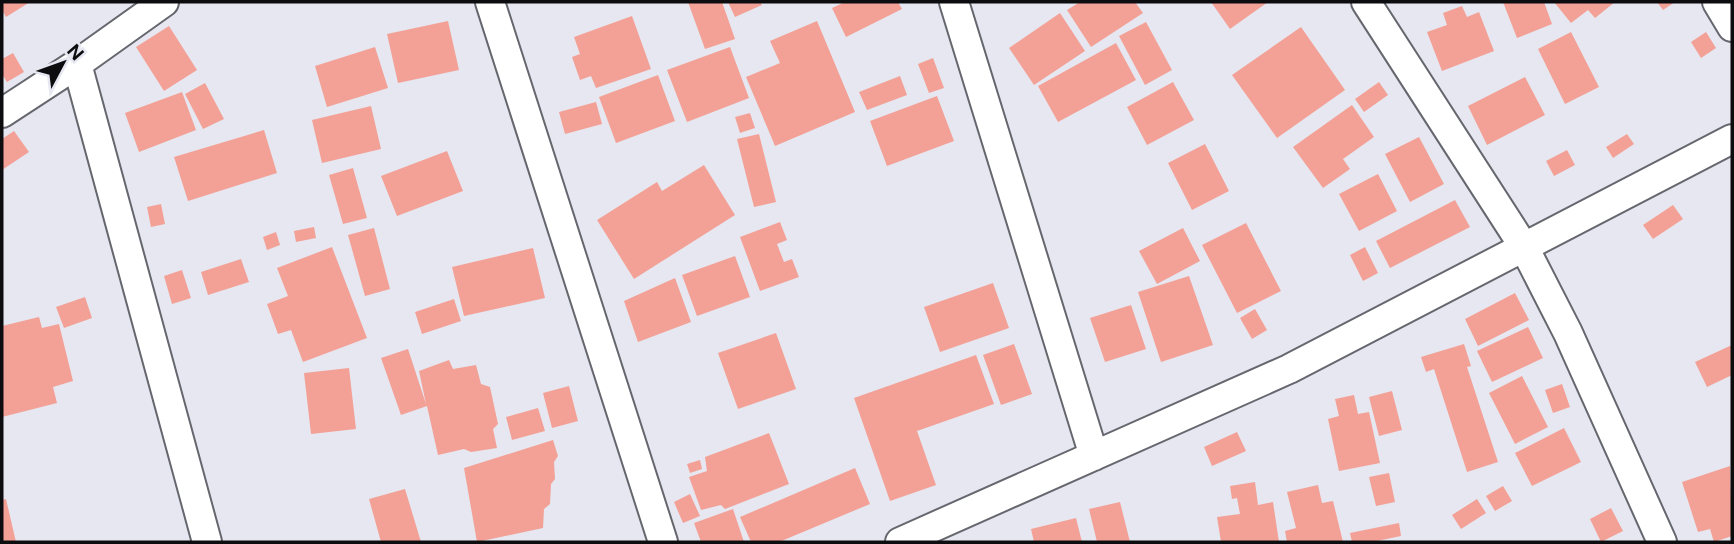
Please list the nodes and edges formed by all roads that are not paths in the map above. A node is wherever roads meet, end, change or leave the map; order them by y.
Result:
1 (164, 2) edge
2 (490, 2) edge
3 (954, 2) edge
4 (1366, 2) edge
5 (1717, 2) edge
6 (1732, 27) edge
7 (77, 64) junction
8 (2, 113) edge
9 (1732, 139) edge
10 (1524, 247) junction
11 (1094, 456) junction
12 (208, 542) edge
13 (663, 542) edge
14 (900, 542) edge
15 (1662, 542) edge

1 - 7 street
2 - 13 street
3 - 11 street
4 - 10 street
5 - 6 street
7 - 8 street
7 - 12 street
9 - 10 street
10 - 11 street
10 - 15 street
11 - 14 street

